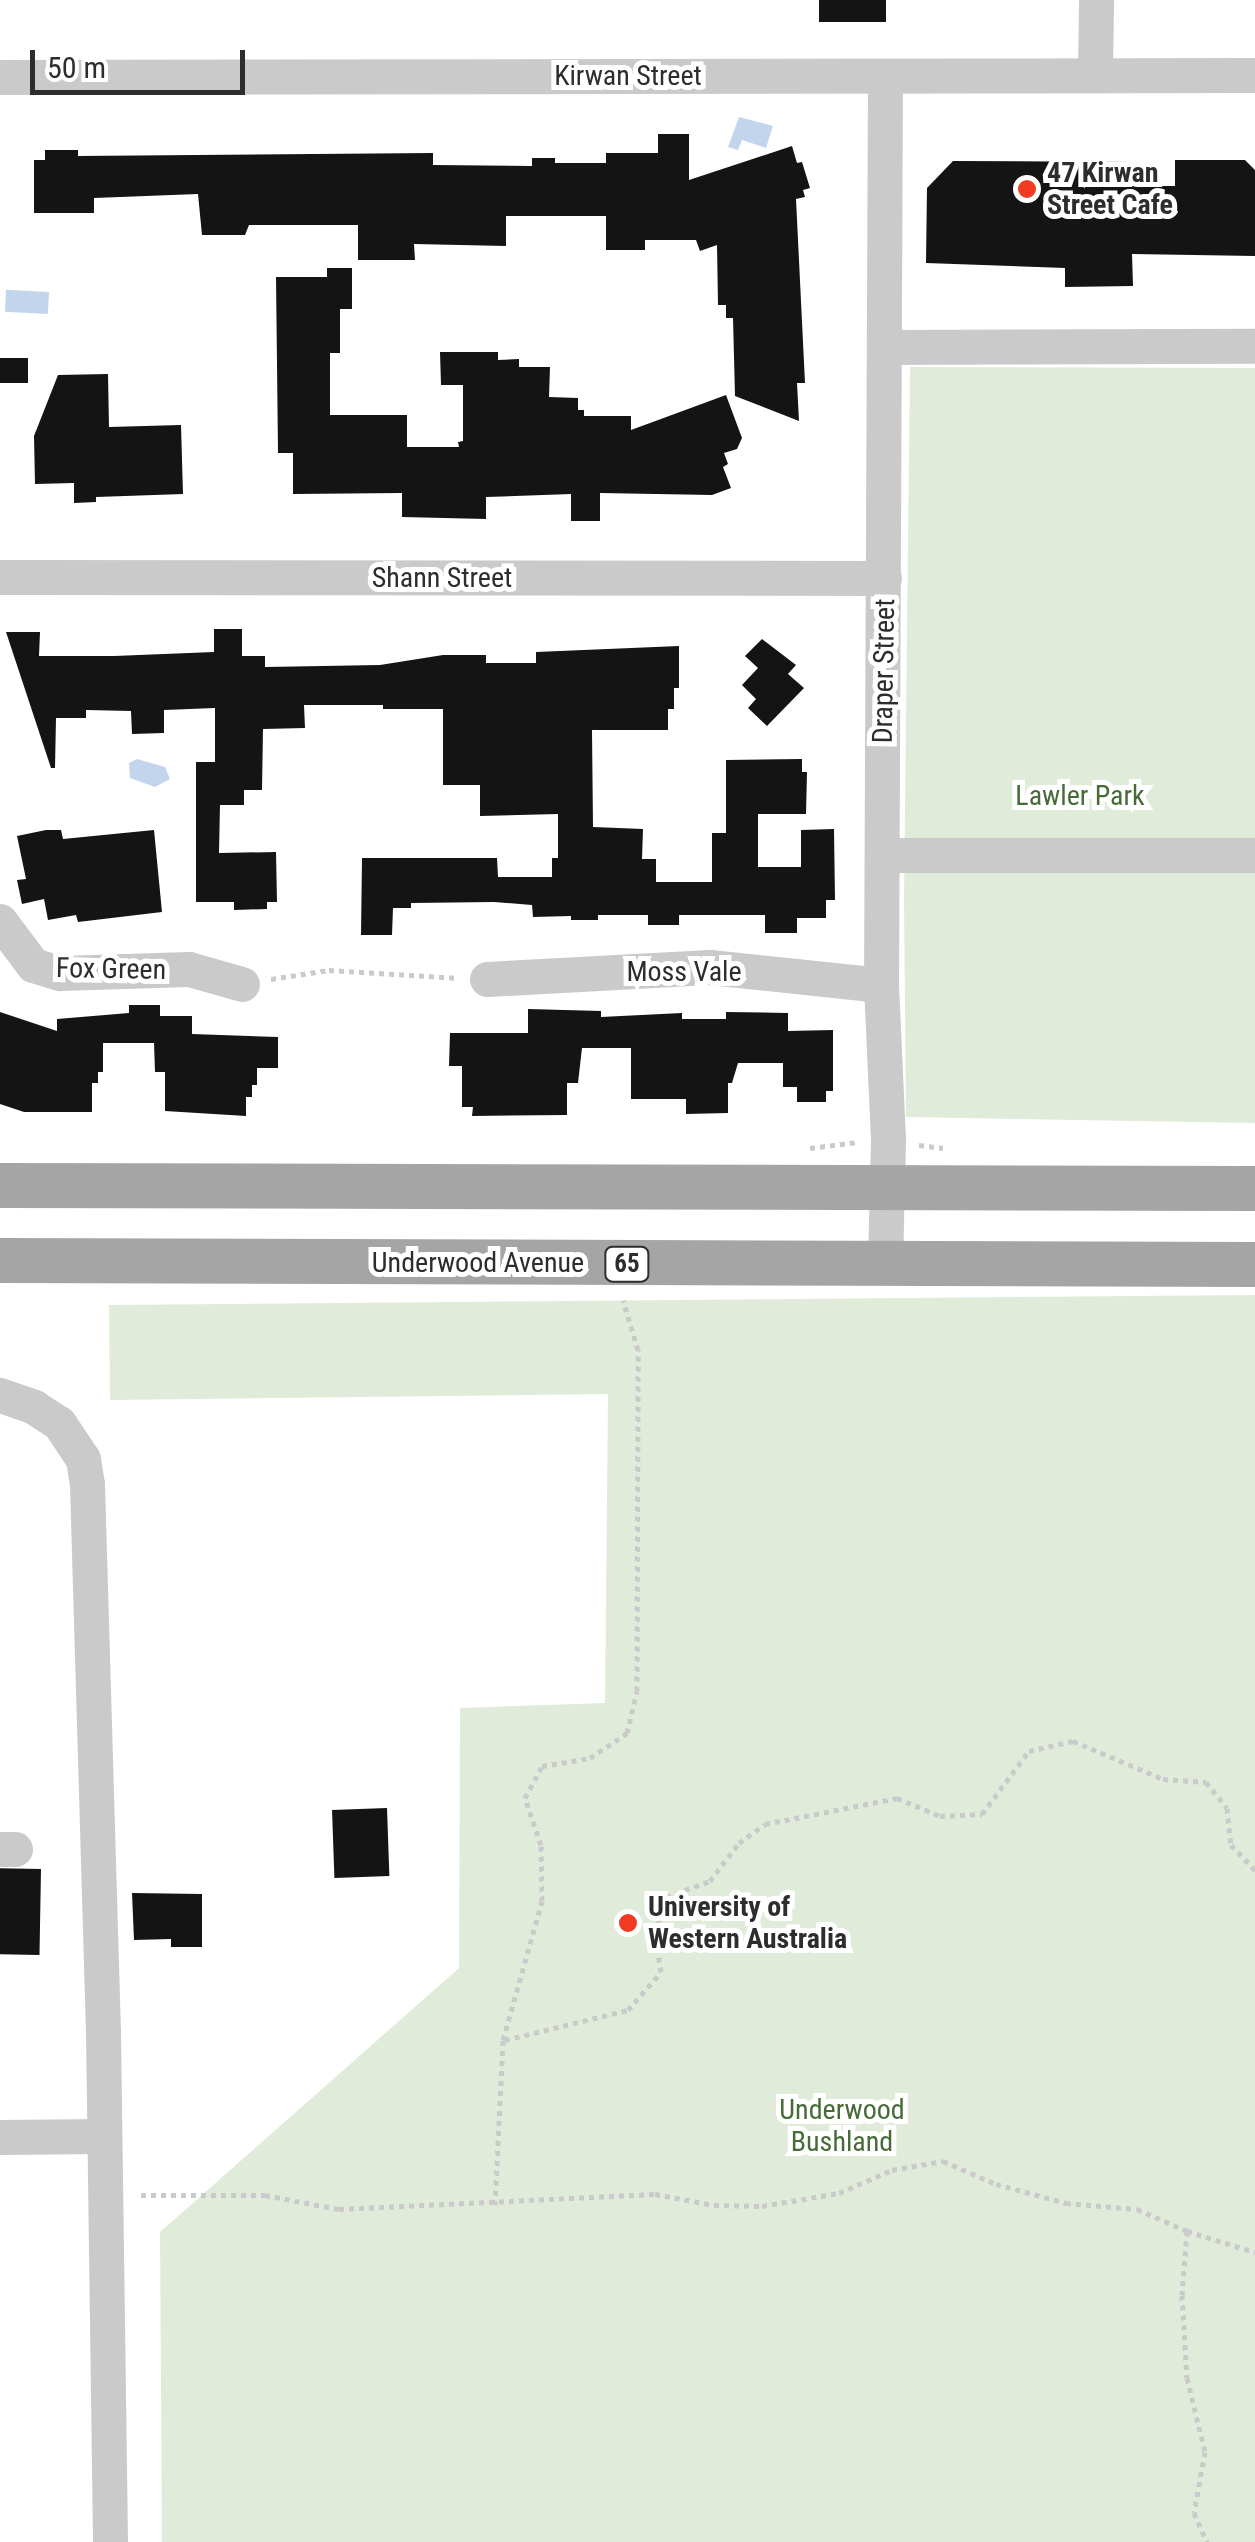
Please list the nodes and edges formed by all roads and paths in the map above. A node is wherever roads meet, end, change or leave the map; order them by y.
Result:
1 (1096, 0) edge
2 (1095, 75) junction
3 (1255, 75) edge
4 (885, 76) junction
5 (0, 78) edge
6 (1255, 346) edge
7 (884, 347) junction
8 (0, 577) edge
9 (884, 578) junction
10 (882, 855) junction
11 (1255, 855) edge
12 (0, 921) edge
13 (487, 979) joint
14 (242, 984) joint
15 (881, 985) junction
16 (0, 1185) edge
17 (1255, 1188) edge
18 (887, 1190) junction
19 (0, 1260) edge
20 (1255, 1264) edge
21 (885, 1266) junction
22 (622, 1300) dead end
23 (0, 1395) edge
24 (1255, 1870) edge
25 (503, 2040) junction
26 (104, 2136) junction
27 (0, 2137) edge
28 (141, 2195) dead end
29 (495, 2205) junction
30 (1187, 2231) junction
31 (1255, 2252) edge
32 (110, 2542) edge
33 (1207, 2542) edge

1 - 2 street
2 - 3 street, Kirwan Street
2 - 4 street, Kirwan Street
4 - 5 street, Kirwan Street
4 - 7 street, Draper Street
6 - 7 street
7 - 9 street, Draper Street
8 - 9 street, Shann Street
9 - 10 street, Draper Street
10 - 11 street
10 - 15 street, Draper Street
12 - 14 street, Fox Green
13 - 14 path
13 - 15 street, Moss Vale
15 - 18 street, Draper Street
16 - 18 main road
17 - 18 main road
18 - 21 street, Draper Street
19 - 21 main road, Underwood Avenue / 65
20 - 21 main road, Underwood Avenue / 65
22 - 25 path
23 - 26 street
24 - 25 path
25 - 29 path
26 - 27 street
26 - 32 street
28 - 29 path
29 - 30 path
30 - 31 path
30 - 33 path

